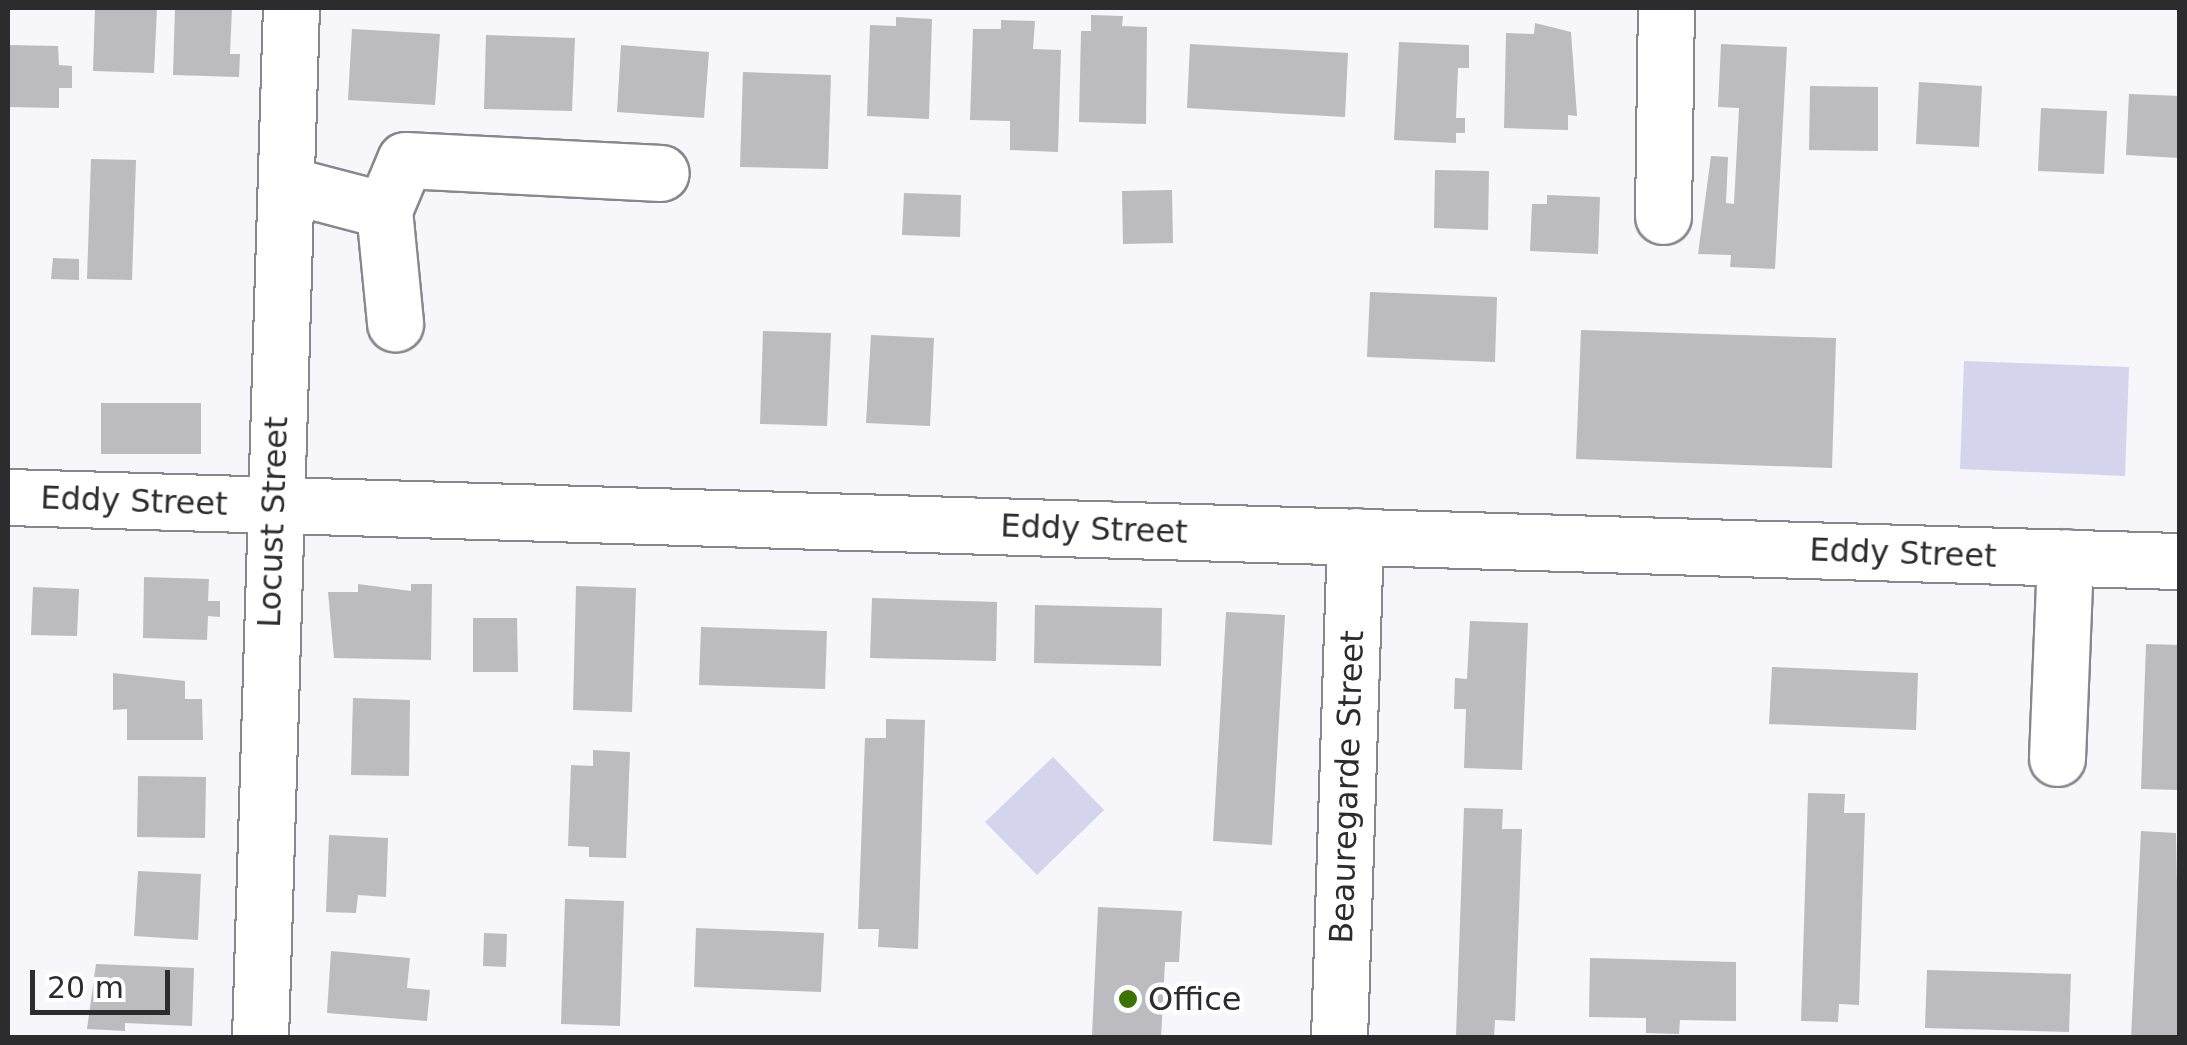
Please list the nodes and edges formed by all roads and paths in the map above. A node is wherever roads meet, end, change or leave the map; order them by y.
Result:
1 (290, 8) edge
2 (1666, 8) edge
3 (660, 173) dead end
4 (288, 185) junction
5 (384, 210) junction
6 (1663, 216) dead end
7 (395, 323) dead end
8 (8, 497) edge
9 (272, 505) junction
10 (1355, 536) junction
11 (2065, 558) junction
12 (2180, 561) edge
13 (2057, 758) dead end
14 (260, 1038) edge
15 (1339, 1038) edge

1 - 4 street, Locust Street
2 - 6 street
3 - 5 street
4 - 5 street
4 - 9 street, Locust Street
5 - 7 street
8 - 9 street, Eddy Street
9 - 10 street, Eddy Street
9 - 14 street, Locust Street
10 - 11 street, Eddy Street
10 - 15 street, Beauregarde Street
11 - 12 street, Eddy Street
11 - 13 street

